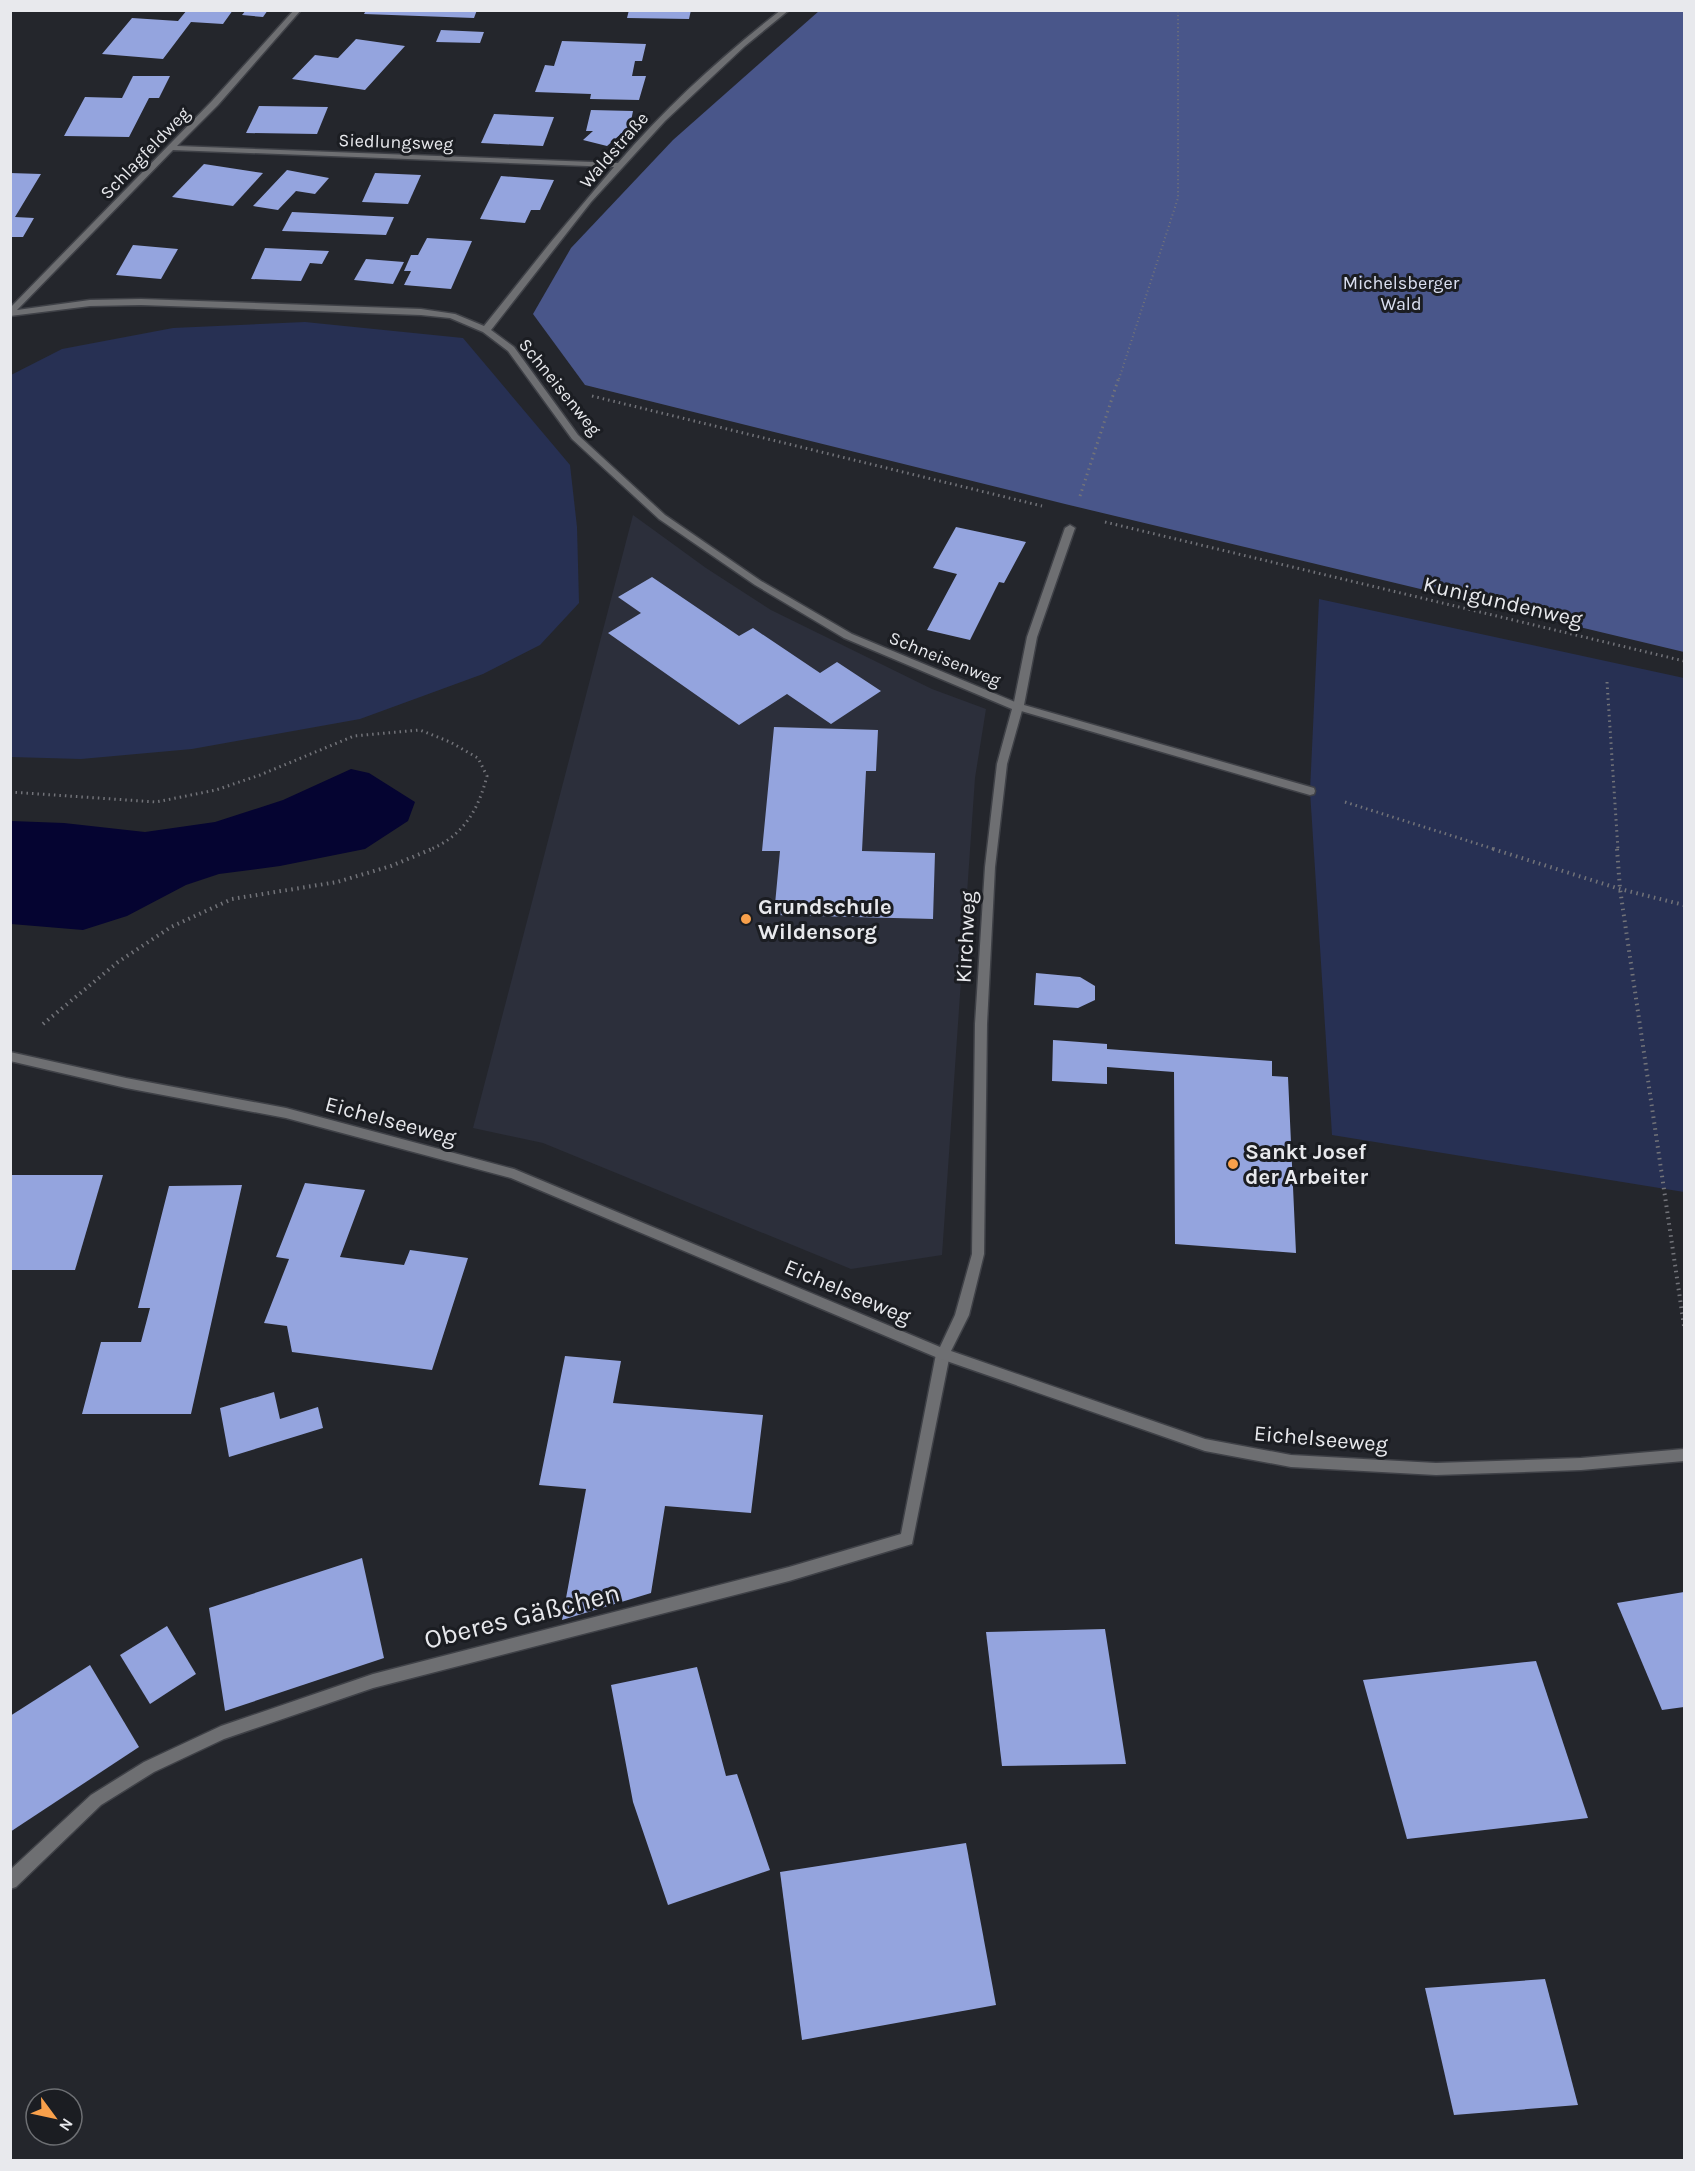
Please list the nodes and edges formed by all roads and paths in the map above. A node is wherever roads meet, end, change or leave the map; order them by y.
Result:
1 (298, 10) edge
2 (786, 10) edge
3 (1178, 10) edge
4 (171, 148) junction
5 (620, 165) junction
6 (10, 314) edge
7 (486, 330) junction
8 (540, 391) junction
9 (1074, 514) junction
10 (1070, 528) joint
11 (1684, 661) edge
12 (1607, 682) dead end
13 (1018, 707) junction
14 (1310, 791) joint
15 (10, 792) edge
16 (1620, 889) junction
17 (1684, 905) edge
18 (13, 1056) edge
19 (1684, 1326) edge
20 (943, 1354) junction
21 (1684, 1455) edge
22 (10, 1881) edge

1 - 4 street, Schlagfeldweg
2 - 5 street, Waldstraße
3 - 9 path
4 - 5 street, Siedlungsweg
4 - 6 street, Schlagfeldweg
5 - 7 street, Waldstraße
6 - 7 street, Schneisenweg
7 - 8 street, Schneisenweg
8 - 9 path, Kunigundenweg
8 - 13 street, Schneisenweg
9 - 10 path
9 - 11 path, Kunigundenweg
10 - 13 street, Kirchweg
12 - 16 path
13 - 14 street, Schneisenweg
13 - 20 street, Kirchweg
14 - 16 path
15 - 18 path
16 - 17 path
16 - 19 path
18 - 20 street, Eichelseeweg
20 - 21 street, Eichelseeweg
20 - 22 street, Oberes Gäßchen

